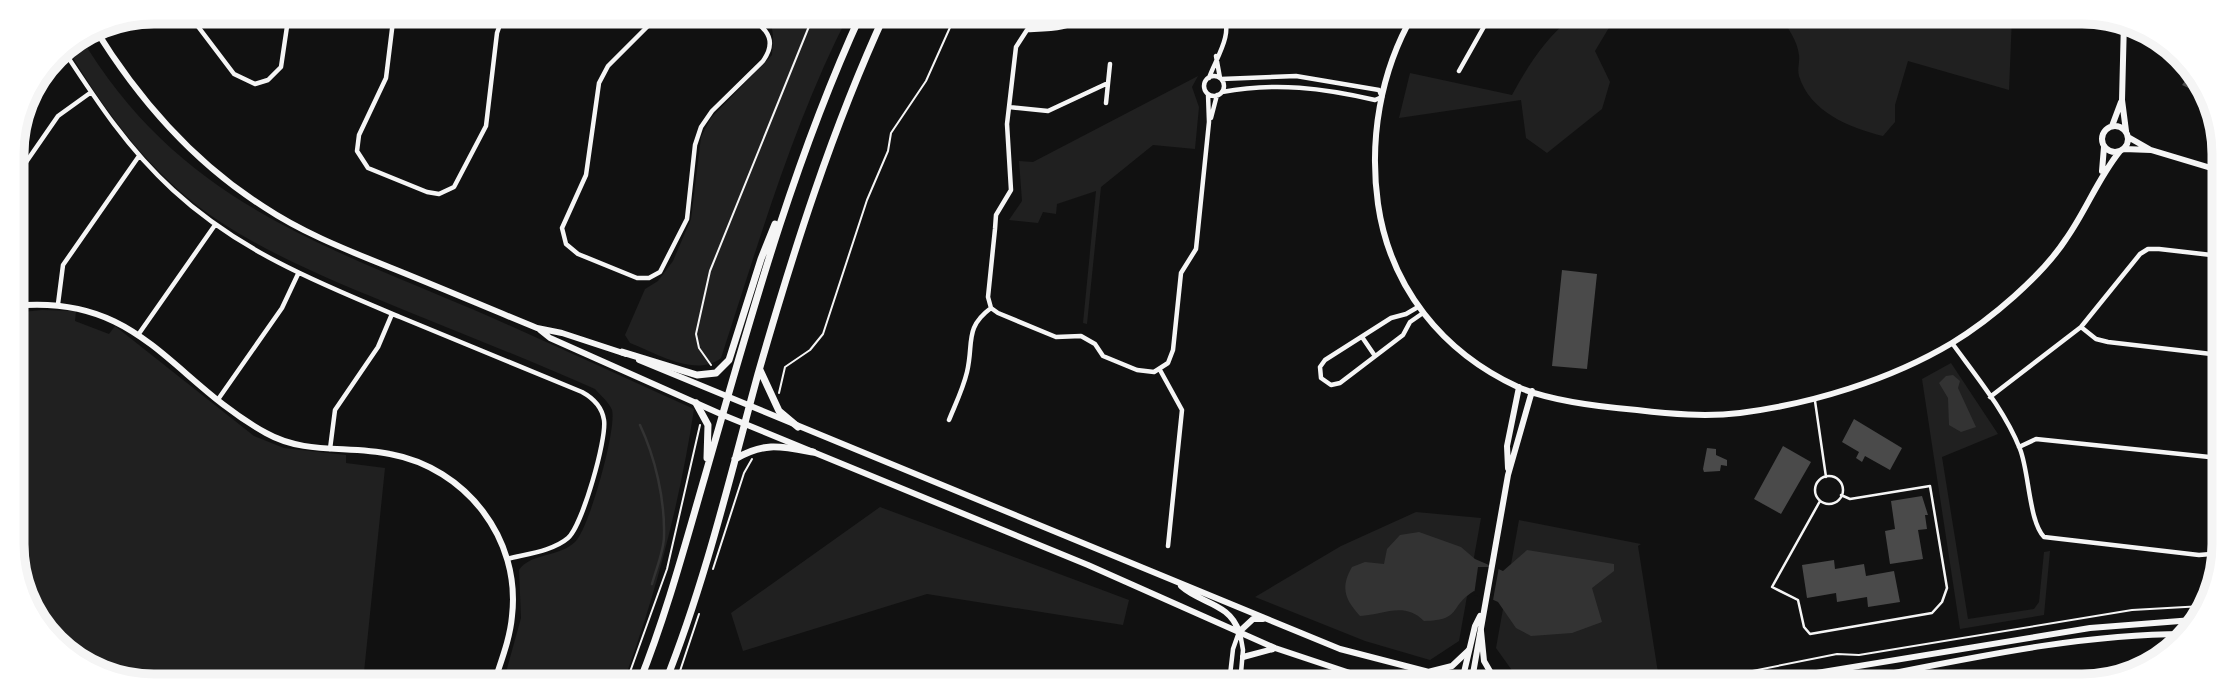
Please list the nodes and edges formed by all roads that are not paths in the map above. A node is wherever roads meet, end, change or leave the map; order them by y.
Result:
1 (1227, 24) edge
2 (1409, 24) edge
3 (1485, 24) edge
4 (197, 25) edge
5 (287, 25) edge
6 (393, 25) edge
7 (500, 25) edge
8 (648, 25) edge
9 (759, 25) edge
10 (856, 25) edge
11 (881, 25) edge
12 (1073, 25) edge
13 (2124, 32) edge
14 (100, 37) edge
15 (1216, 55) junction
16 (68, 58) edge
17 (1110, 64) dead end
18 (1459, 71) dead end
19 (1307, 77) junction
20 (1209, 78) junction
21 (1221, 79) junction
22 (1108, 83) junction
23 (1307, 86) junction
24 (90, 93) junction
25 (1208, 94) junction
26 (1220, 94) junction
27 (1382, 97) junction
28 (2122, 100) junction
29 (1106, 103) dead end
30 (1009, 107) junction
31 (1209, 122) junction
32 (2112, 126) junction
33 (2127, 134) junction
34 (2104, 147) junction
35 (2122, 150) junction
36 (2151, 150) junction
37 (139, 156) junction
38 (25, 164) edge
39 (2212, 168) edge
40 (2102, 173) junction
41 (792, 185) junction
42 (215, 225) junction
43 (2212, 255) edge
44 (299, 274) junction
45 (58, 304) junction
46 (25, 305) edge
47 (991, 308) junction
48 (1420, 310) junction
49 (392, 314) junction
50 (2081, 327) junction
51 (537, 328) junction
52 (138, 335) junction
53 (1362, 337) junction
54 (1952, 343) junction
55 (622, 352) junction
56 (2212, 354) edge
57 (1375, 356) junction
58 (760, 369) junction
59 (1160, 370) junction
60 (1519, 387) junction
61 (1532, 391) junction
62 (1990, 397) junction
63 (219, 398) junction
64 (1814, 398) junction
65 (728, 399) junction
66 (696, 403) junction
67 (749, 407) junction
68 (723, 415) junction
69 (949, 420) dead end
70 (744, 424) junction
71 (798, 427) junction
72 (2020, 447) junction
73 (330, 449) junction
74 (813, 452) junction
75 (2212, 457) edge
76 (735, 459) junction
77 (705, 473) junction
78 (1508, 475) junction
79 (1826, 477) junction
80 (1841, 495) junction
81 (1820, 501) junction
82 (1168, 546) dead end
83 (2211, 554) edge
84 (507, 559) junction
85 (1175, 581) junction
86 (1481, 614) junction
87 (1270, 620) junction
88 (2188, 620) edge
89 (1481, 631) junction
90 (1239, 632) junction
91 (2173, 636) edge
92 (1275, 648) junction
93 (1469, 650) junction
94 (1242, 657) junction
95 (1426, 673) junction
96 (497, 674) edge
97 (642, 674) edge
98 (668, 674) edge
99 (1229, 674) edge
100 (1241, 674) edge
101 (1353, 674) edge
102 (1430, 674) edge
103 (1463, 674) edge
104 (1475, 674) edge
105 (1492, 674) edge
106 (1810, 674) edge
107 (1892, 674) edge

1 - 15 street
2 - 27 main road
3 - 18 street
4 - 5 street
6 - 7 street
8 - 9 street
10 - 41 main road
11 - 58 main road
12 - 30 street
13 - 28 main road
14 - 51 main road
15 - 20 street
15 - 21 street
16 - 24 street
17 - 22 street
19 - 21 street
19 - 23 street
19 - 27 street
20 - 21 street
20 - 25 street
21 - 26 street
22 - 29 street
22 - 30 street
23 - 26 street
23 - 27 street
24 - 37 street
24 - 38 street
25 - 26 street
25 - 31 street
26 - 31 street
27 - 48 main road
28 - 32 main road
28 - 33 main road
30 - 47 street
31 - 59 street
32 - 33 main road
32 - 34 main road
33 - 35 main road
33 - 36 main road
34 - 35 main road
34 - 40 main road
35 - 36 main road
35 - 40 main road
36 - 39 main road
37 - 42 street
37 - 45 street
40 - 54 main road
41 - 55 main road
41 - 65 main road
42 - 44 street
42 - 52 street
43 - 50 street
44 - 49 street
44 - 63 street
45 - 46 main road
45 - 52 main road
47 - 59 street
47 - 69 street
48 - 53 street
48 - 57 street
48 - 60 main road
49 - 73 street
49 - 84 street
50 - 56 street
50 - 62 street
51 - 55 main road
51 - 66 main road
52 - 63 main road
53 - 57 street
53 - 57 street
54 - 62 street
54 - 64 main road
55 - 65 main road
58 - 67 main road
58 - 71 main road
59 - 82 street
60 - 61 main road
60 - 78 main road
61 - 64 main road
61 - 78 main road
62 - 72 street
63 - 73 main road
64 - 79 lane
65 - 67 main road
65 - 68 main road
66 - 68 main road
66 - 77 main road
67 - 70 main road
67 - 71 main road
68 - 70 main road
68 - 77 main road
70 - 74 main road
70 - 76 main road
71 - 85 main road
72 - 75 street
72 - 83 street
73 - 84 main road
74 - 76 main road
74 - 90 main road
76 - 98 main road
77 - 97 main road
78 - 86 main road
79 - 80 lane
79 - 81 lane
80 - 81 lane
80 - 81 lane
84 - 96 main road
85 - 87 main road
85 - 90 main road
86 - 89 main road
86 - 93 main road
87 - 90 main road
87 - 95 main road
88 - 106 main road
89 - 104 main road
89 - 105 main road
90 - 92 main road
90 - 94 street
90 - 99 street
91 - 107 main road
92 - 94 main road
92 - 101 main road
93 - 95 main road
93 - 103 main road
94 - 100 street
95 - 102 main road

